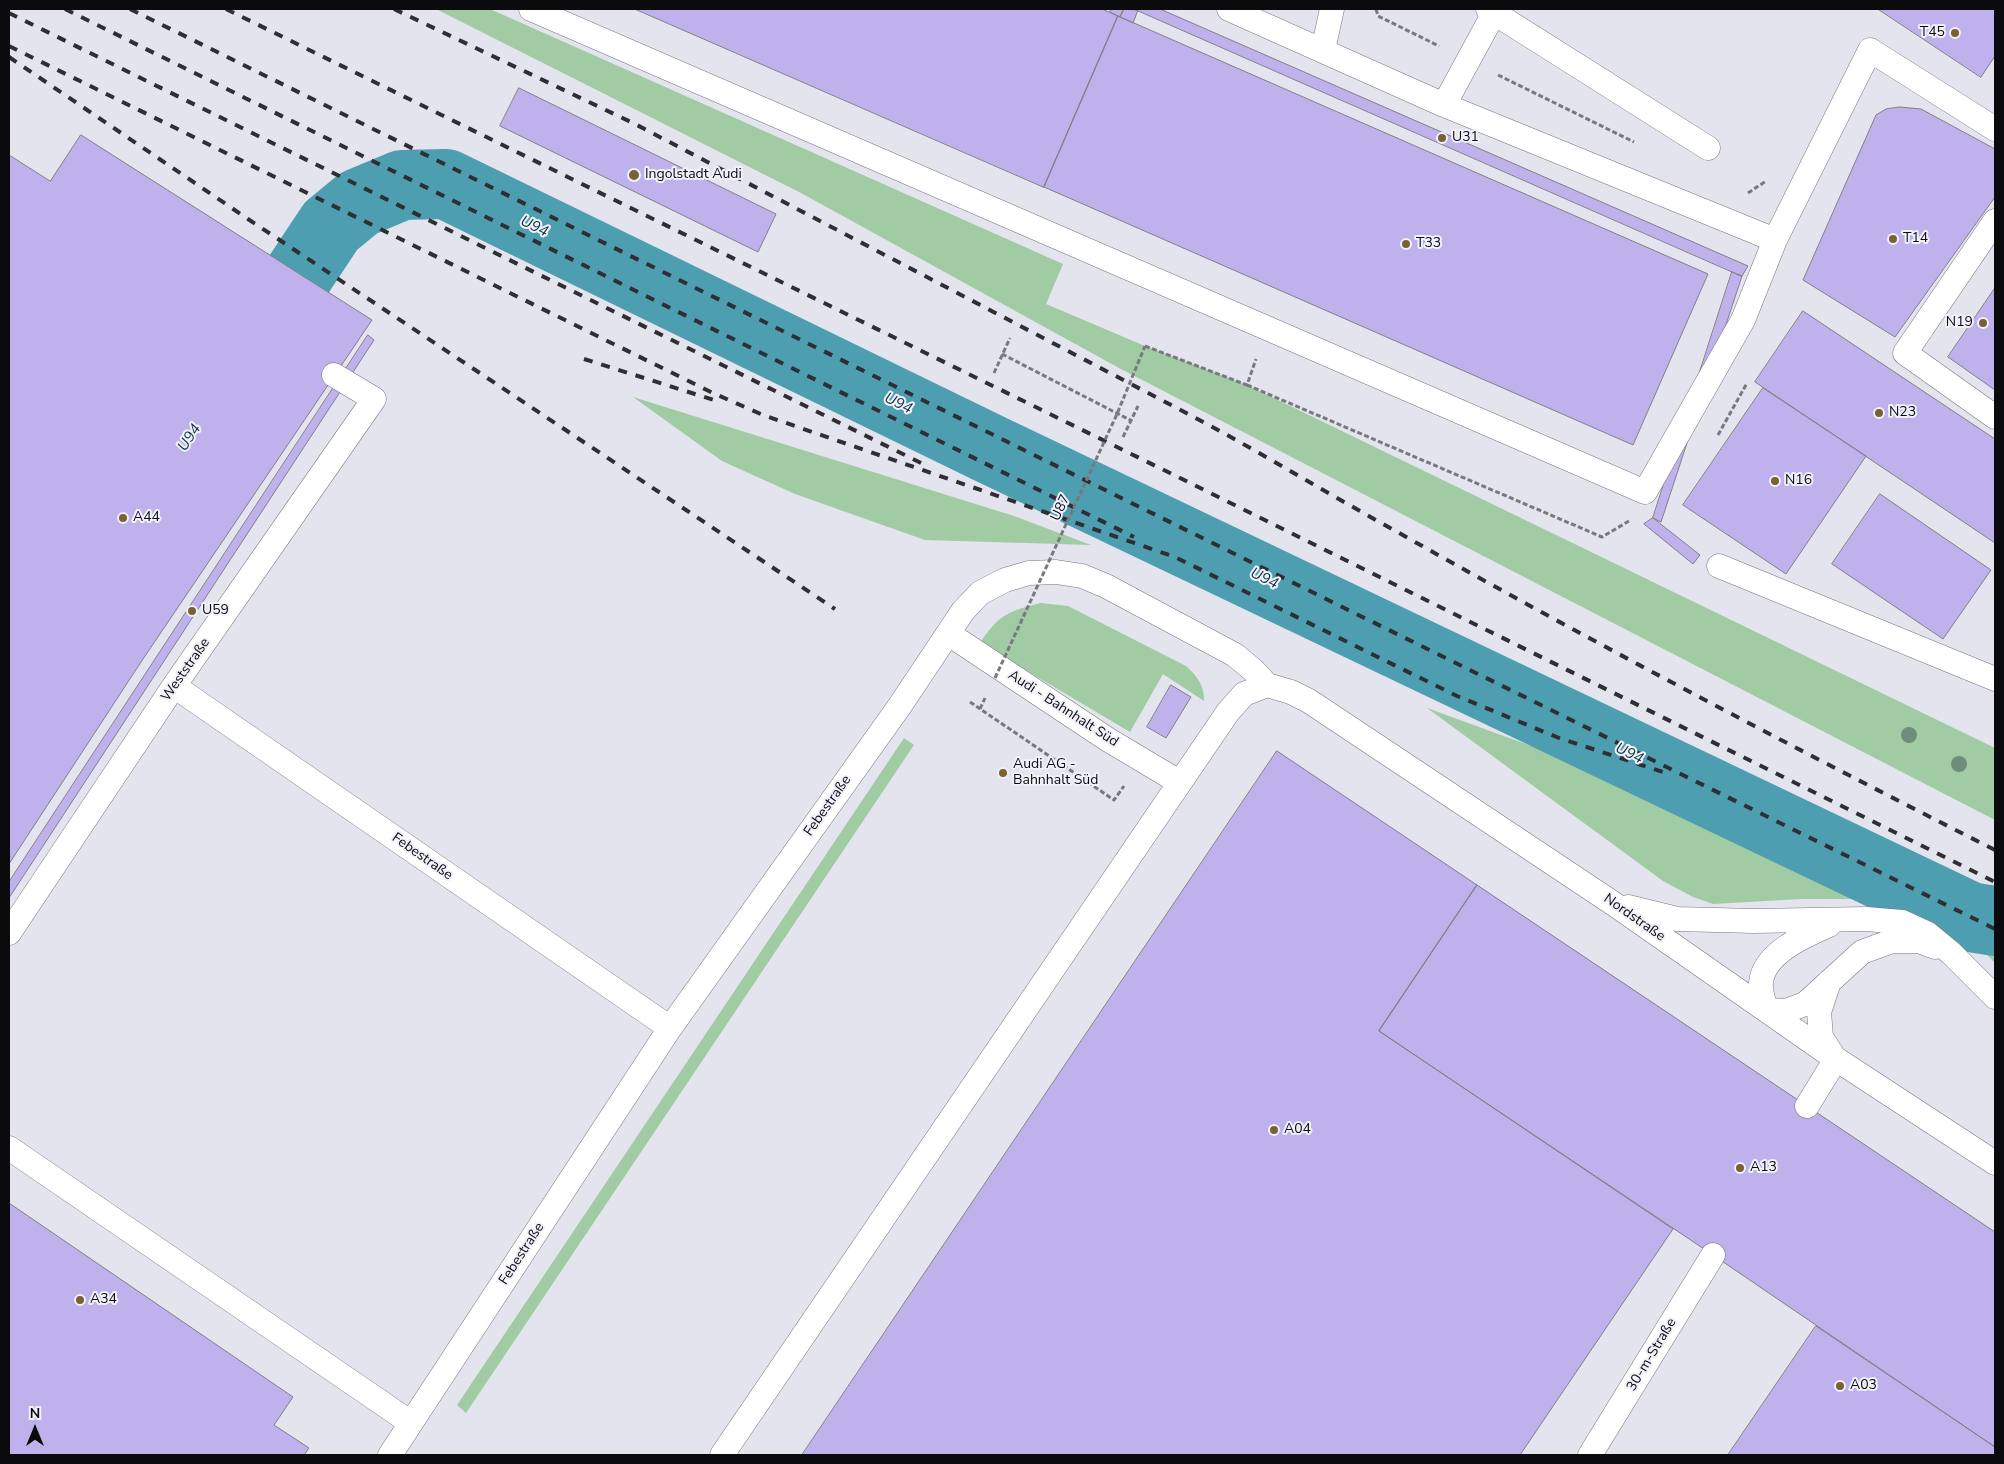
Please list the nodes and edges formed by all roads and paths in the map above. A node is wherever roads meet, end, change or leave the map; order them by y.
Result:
1 (531, 9) edge
2 (1229, 9) edge
3 (1332, 9) edge
4 (1491, 11) edge
5 (1323, 50) junction
6 (1444, 105) junction
7 (1995, 129) edge
8 (1708, 148) dead end
9 (1995, 221) edge
10 (1774, 240) junction
11 (1010, 338) dead end
12 (1002, 354) junction
13 (994, 373) dead end
14 (334, 375) dead end
15 (1239, 382) dead end
16 (1138, 406) dead end
17 (1117, 414) junction
18 (1995, 417) edge
19 (1130, 420) junction
20 (1124, 438) dead end
21 (1719, 566) dead end
22 (949, 634) junction
23 (995, 678) dead end
24 (1995, 679) edge
25 (1267, 685) junction
26 (174, 686) junction
27 (970, 702) dead end
28 (1128, 780) dead end
29 (1180, 782) junction
30 (1614, 904) junction
31 (1840, 920) junction
32 (9, 932) edge
33 (1951, 953) junction
34 (1830, 982) junction
35 (1995, 997) edge
36 (1766, 1010) junction
37 (670, 1028) junction
38 (1836, 1059) junction
39 (1807, 1106) dead end
40 (9, 1148) edge
41 (1995, 1163) edge
42 (1713, 1255) dead end
43 (411, 1423) junction
44 (390, 1455) edge
45 (722, 1455) edge
46 (1590, 1455) edge

1 - 10 lane
2 - 5 lane
3 - 5 lane
4 - 6 lane
4 - 8 lane
5 - 6 lane
6 - 10 lane
7 - 10 lane
9 - 18 lane
11 - 12 path
12 - 13 path
12 - 17 path
14 - 26 lane, Weststraße
15 - 17 path, U87, bridge
16 - 19 path
17 - 19 path
17 - 23 path, U87, bridge
19 - 20 path
21 - 24 lane
22 - 25 lane, Febestraße
22 - 29 lane, Audi - Bahnhalt Süd
22 - 37 lane, Febestraße
25 - 29 lane
25 - 30 lane, Nordstraße
26 - 32 lane, Weststraße
26 - 37 lane, Febestraße
27 - 28 path
29 - 45 lane
30 - 31 lane
30 - 36 lane, Nordstraße
31 - 33 lane
31 - 36 lane
33 - 34 lane
33 - 35 lane
34 - 36 lane
34 - 38 lane
36 - 38 lane, Nordstraße
37 - 43 lane, Febestraße
38 - 39 lane
38 - 41 lane, Nordstraße
40 - 43 lane
42 - 46 lane, 30-m-Straße
43 - 44 lane, Febestraße

